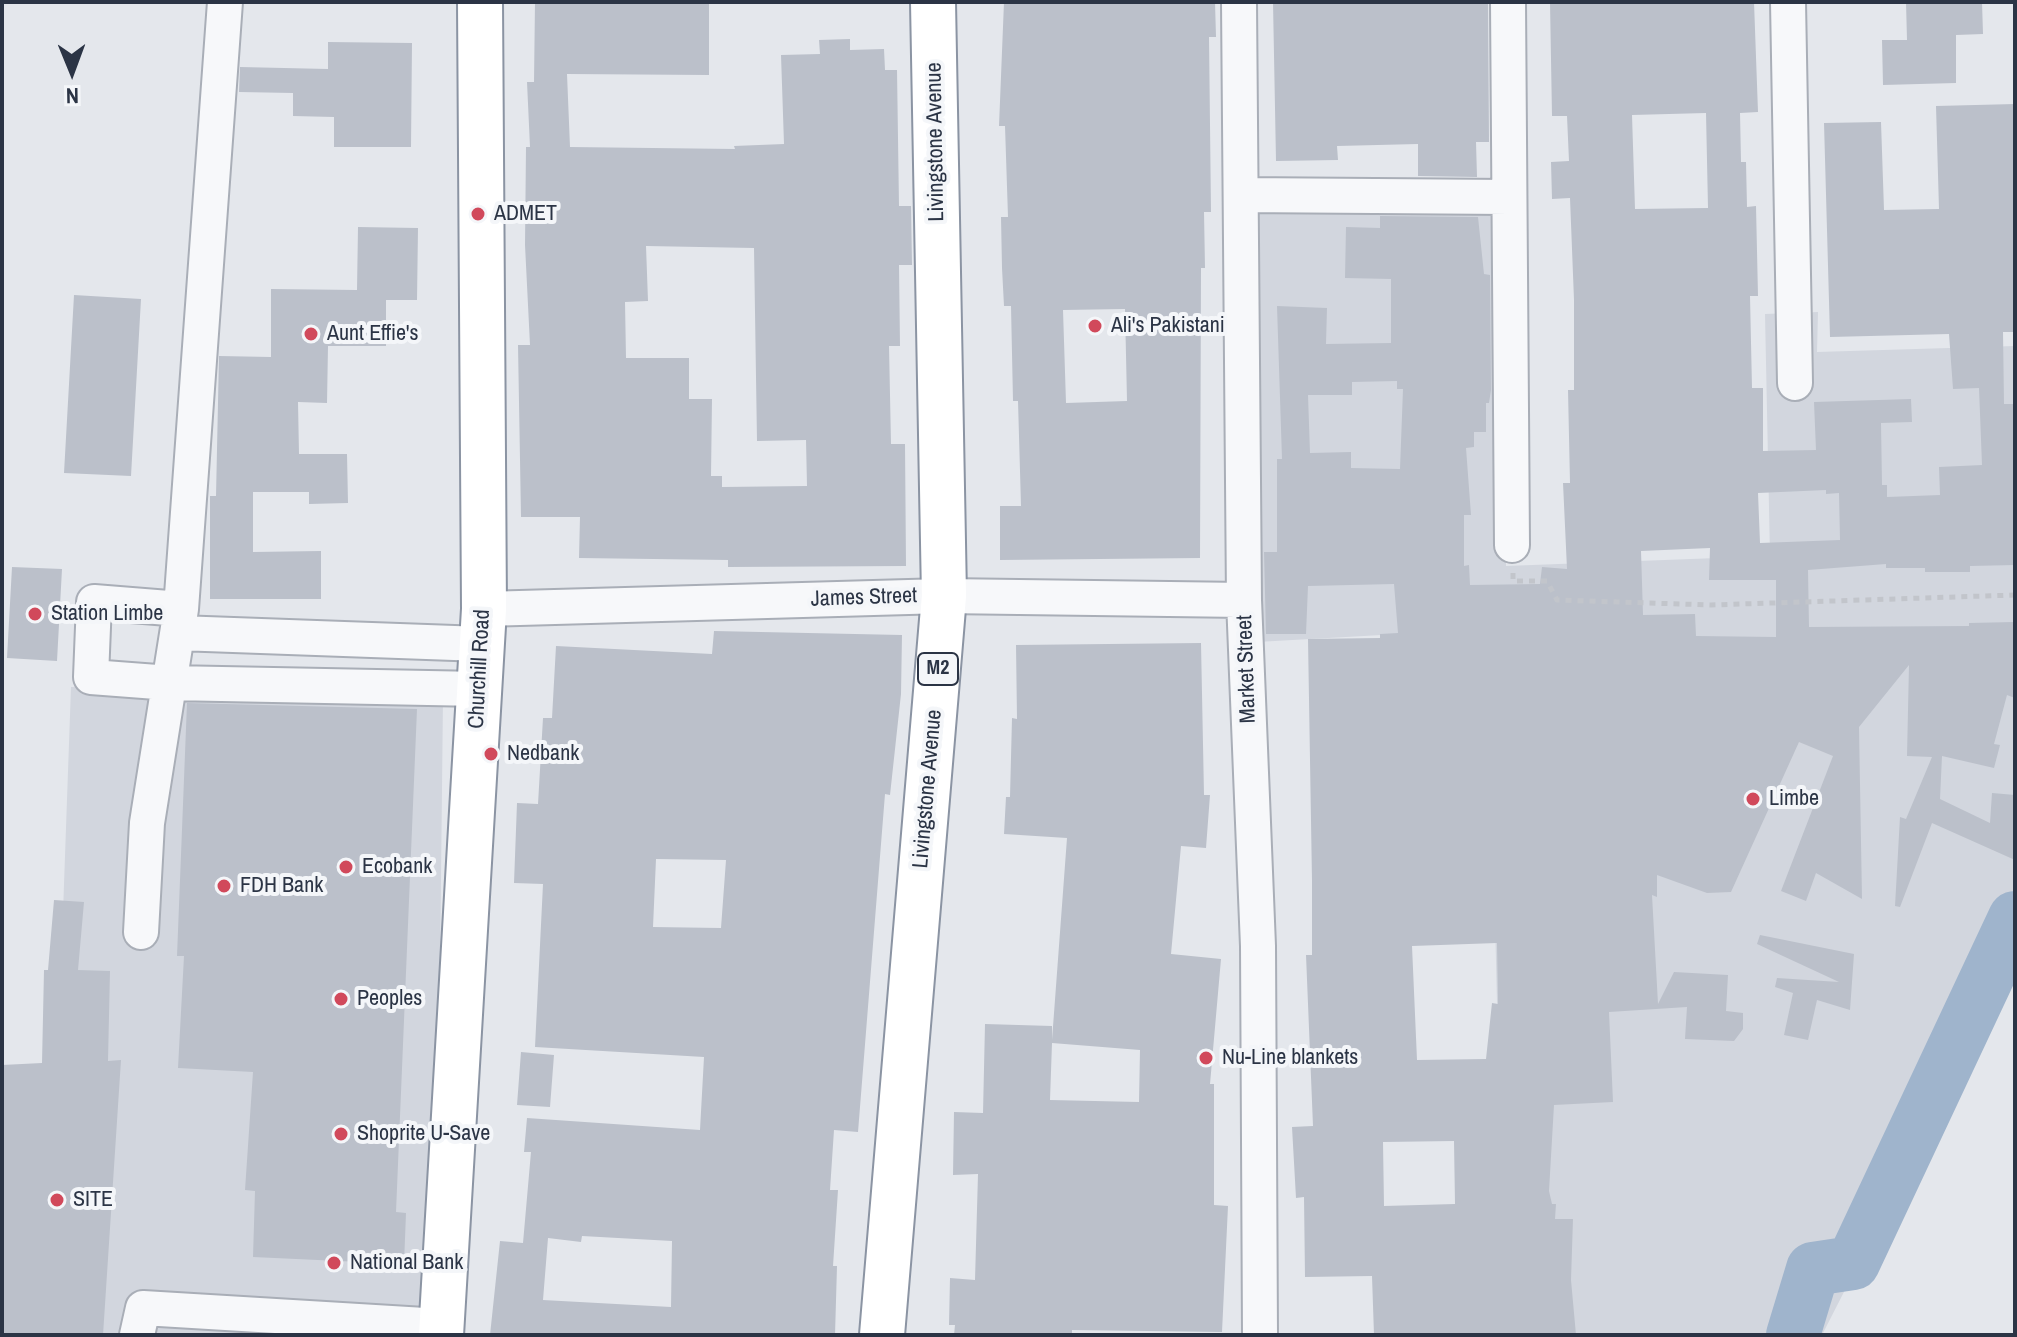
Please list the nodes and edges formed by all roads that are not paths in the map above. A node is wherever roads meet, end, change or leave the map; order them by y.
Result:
1 (225, 2) edge
2 (480, 2) edge
3 (933, 2) edge
4 (1239, 2) edge
5 (1508, 2) edge
6 (1788, 2) edge
7 (1241, 195) junction
8 (1509, 197) junction
9 (1795, 383) dead end
10 (1512, 545) road end
11 (944, 596) junction
12 (1244, 600) junction
13 (180, 621) junction
14 (483, 626) junction
15 (315, 638) junction
16 (170, 683) junction
17 (313, 686) junction
18 (480, 689) junction
19 (141, 932) dead end
20 (441, 1331) edge
21 (137, 1335) edge
22 (882, 1335) edge
23 (1260, 1335) edge

1 - 13 street
2 - 14 highway, Churchill Road
3 - 11 highway, Livingstone Avenue / M2
4 - 7 street, Market Street
5 - 8 street
6 - 9 street
7 - 8 street
7 - 12 street, Market Street
8 - 10 street
11 - 12 street, James Street
11 - 14 street, James Street
11 - 22 highway, Livingstone Avenue / M2
12 - 23 street, Market Street
13 - 15 street, James Street
13 - 16 street
13 - 16 street, James Street
14 - 15 street, James Street
14 - 18 highway, Churchill Road
15 - 17 street
16 - 17 street
16 - 19 street
17 - 18 street
18 - 20 highway, Churchill Road
20 - 21 street

